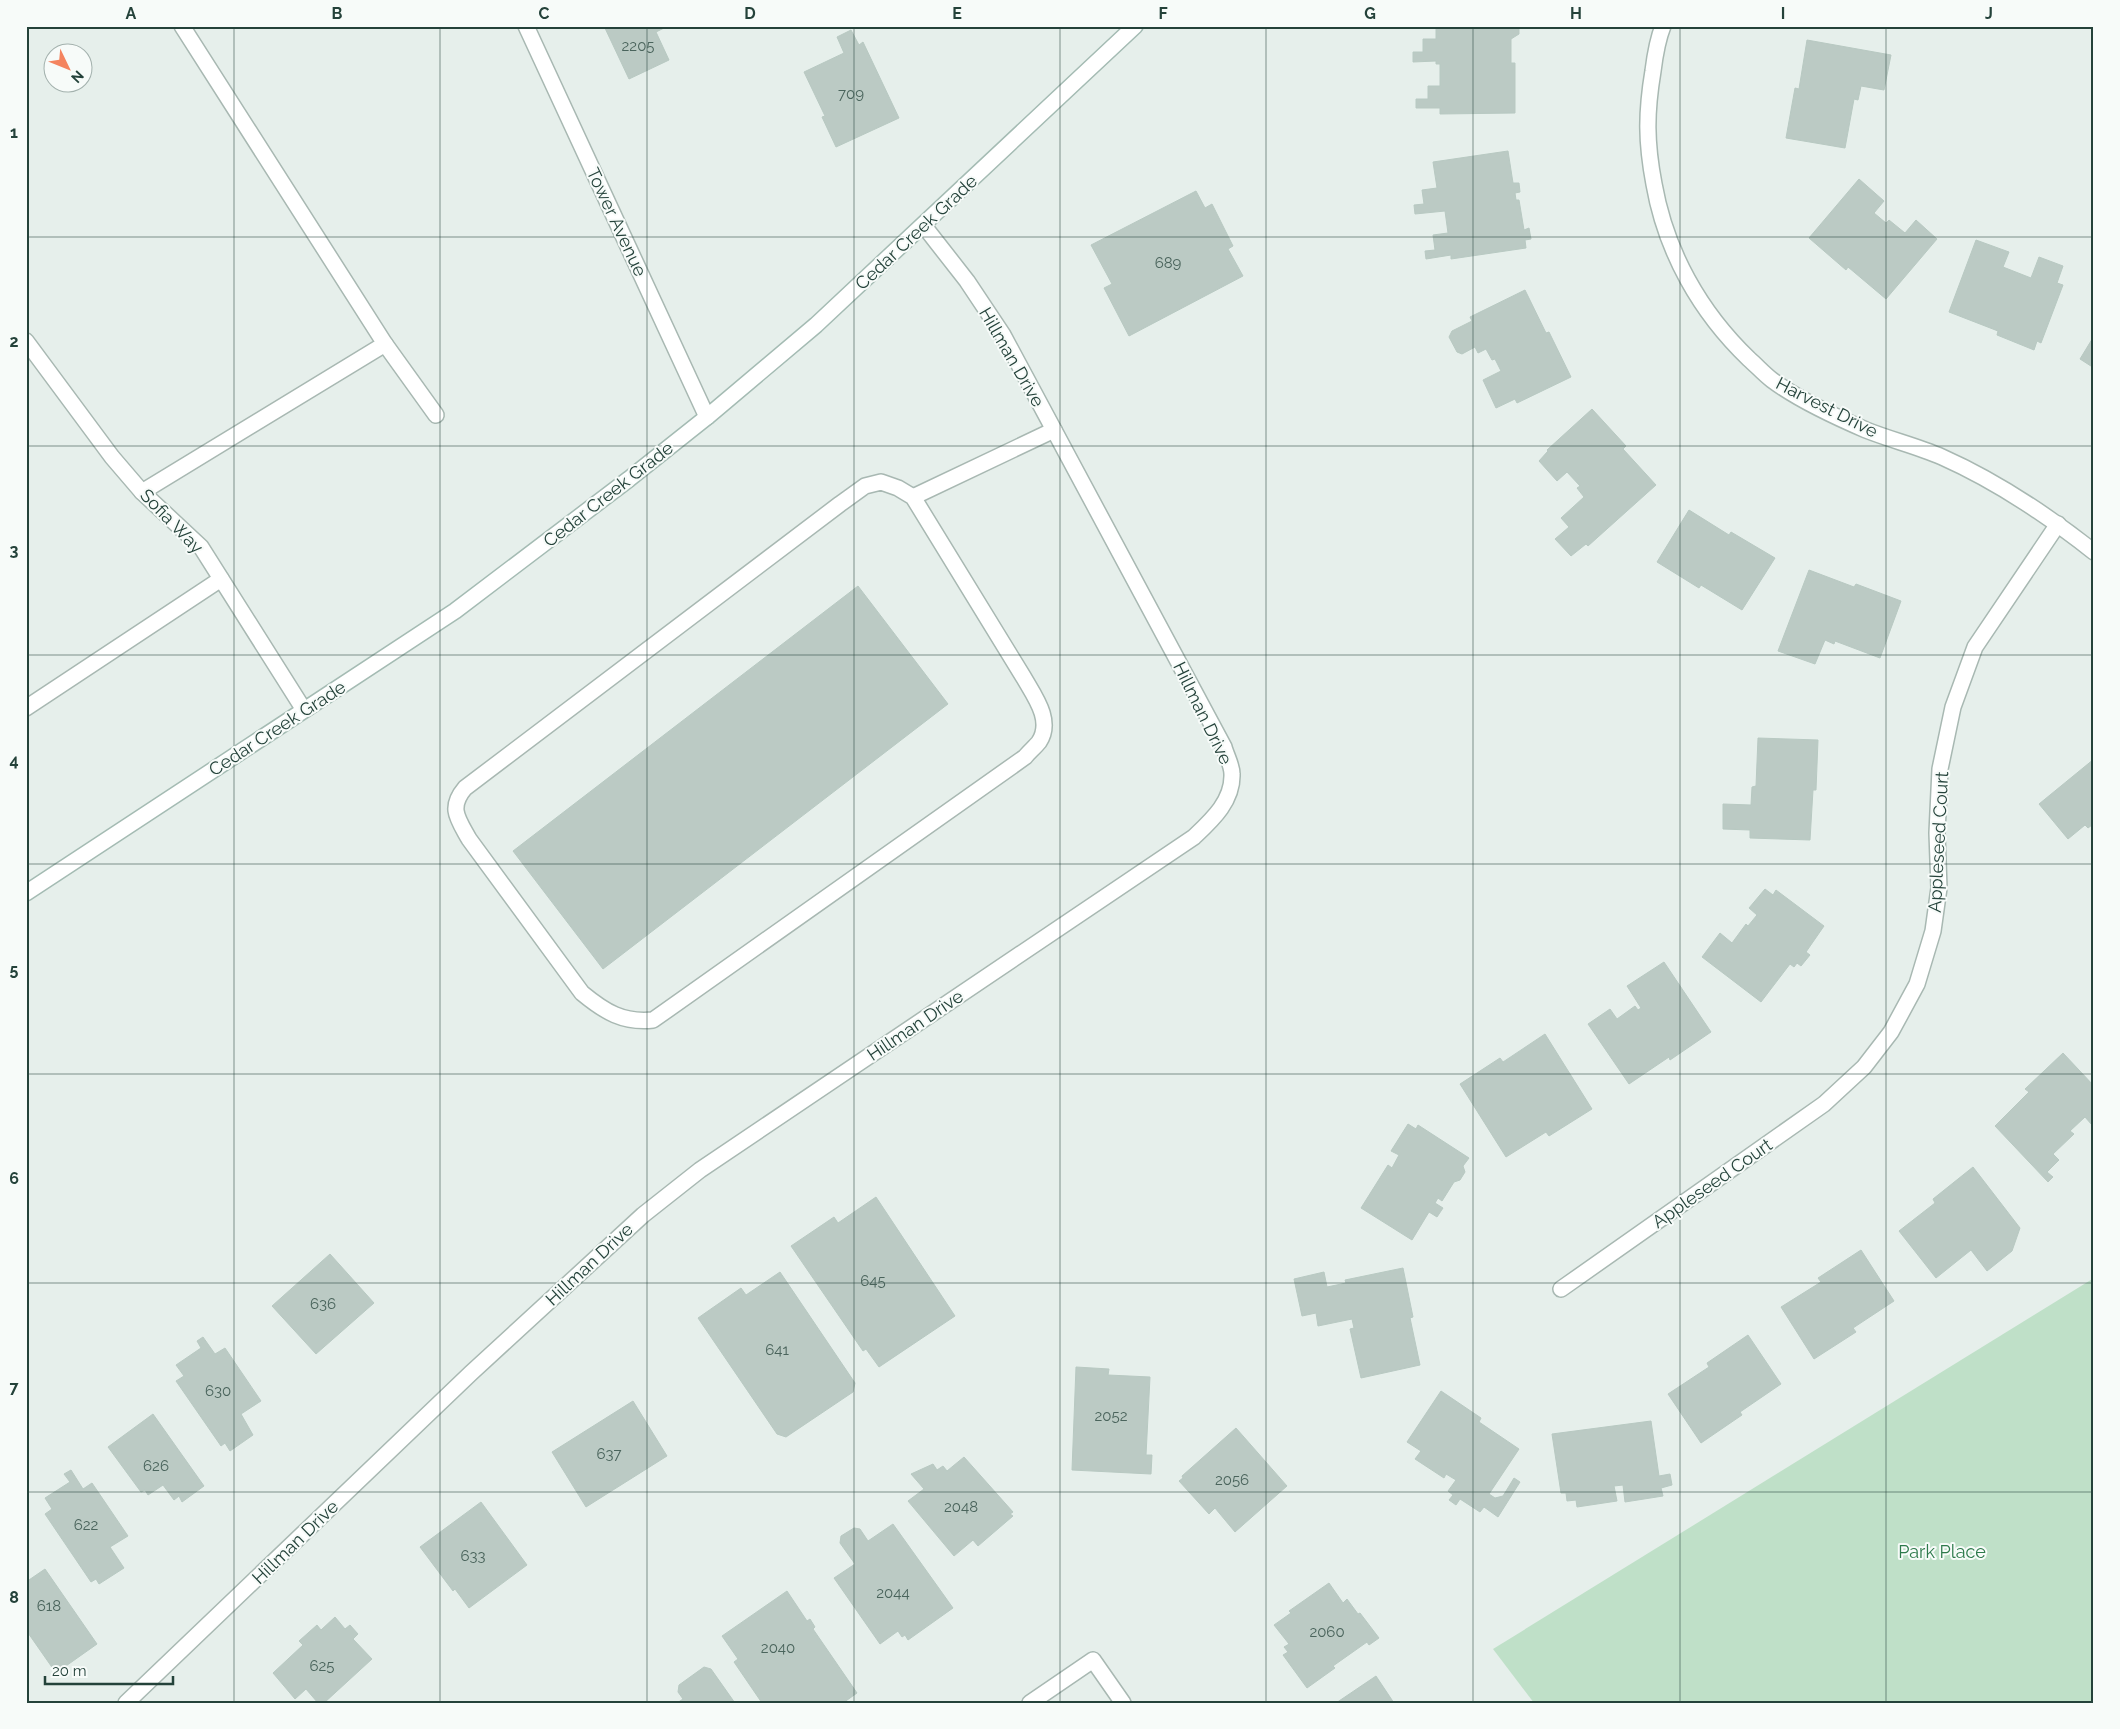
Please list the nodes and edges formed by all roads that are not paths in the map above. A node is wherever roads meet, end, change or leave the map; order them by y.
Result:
1 (182, 26) edge
2 (526, 26) edge
3 (1135, 26) edge
4 (1663, 26) edge
5 (924, 226) junction
6 (26, 341) edge
7 (385, 344) junction
8 (436, 415) dead end
9 (707, 417) junction
10 (1054, 430) junction
11 (142, 492) junction
12 (913, 497) junction
13 (2058, 524) junction
14 (2094, 552) edge
15 (221, 579) junction
16 (26, 708) edge
17 (304, 710) junction
18 (26, 893) edge
19 (1562, 1289) dead end
20 (126, 1703) edge
21 (1030, 1703) edge
22 (1123, 1703) edge

1 - 7 street
2 - 9 street, Tower Avenue
3 - 5 street, Cedar Creek Grade
4 - 13 street, Harvest Drive
5 - 9 street, Cedar Creek Grade
5 - 10 street, Hillman Drive
6 - 11 street, Sofia Way
7 - 8 street
7 - 11 street
9 - 17 street, Cedar Creek Grade
10 - 12 street
10 - 20 street, Hillman Drive
11 - 15 street, Sofia Way
12 - 12 street
13 - 14 street, Harvest Drive
13 - 19 street, Appleseed Court
15 - 16 street
15 - 17 street, Sofia Way
17 - 18 street, Cedar Creek Grade
21 - 22 street

